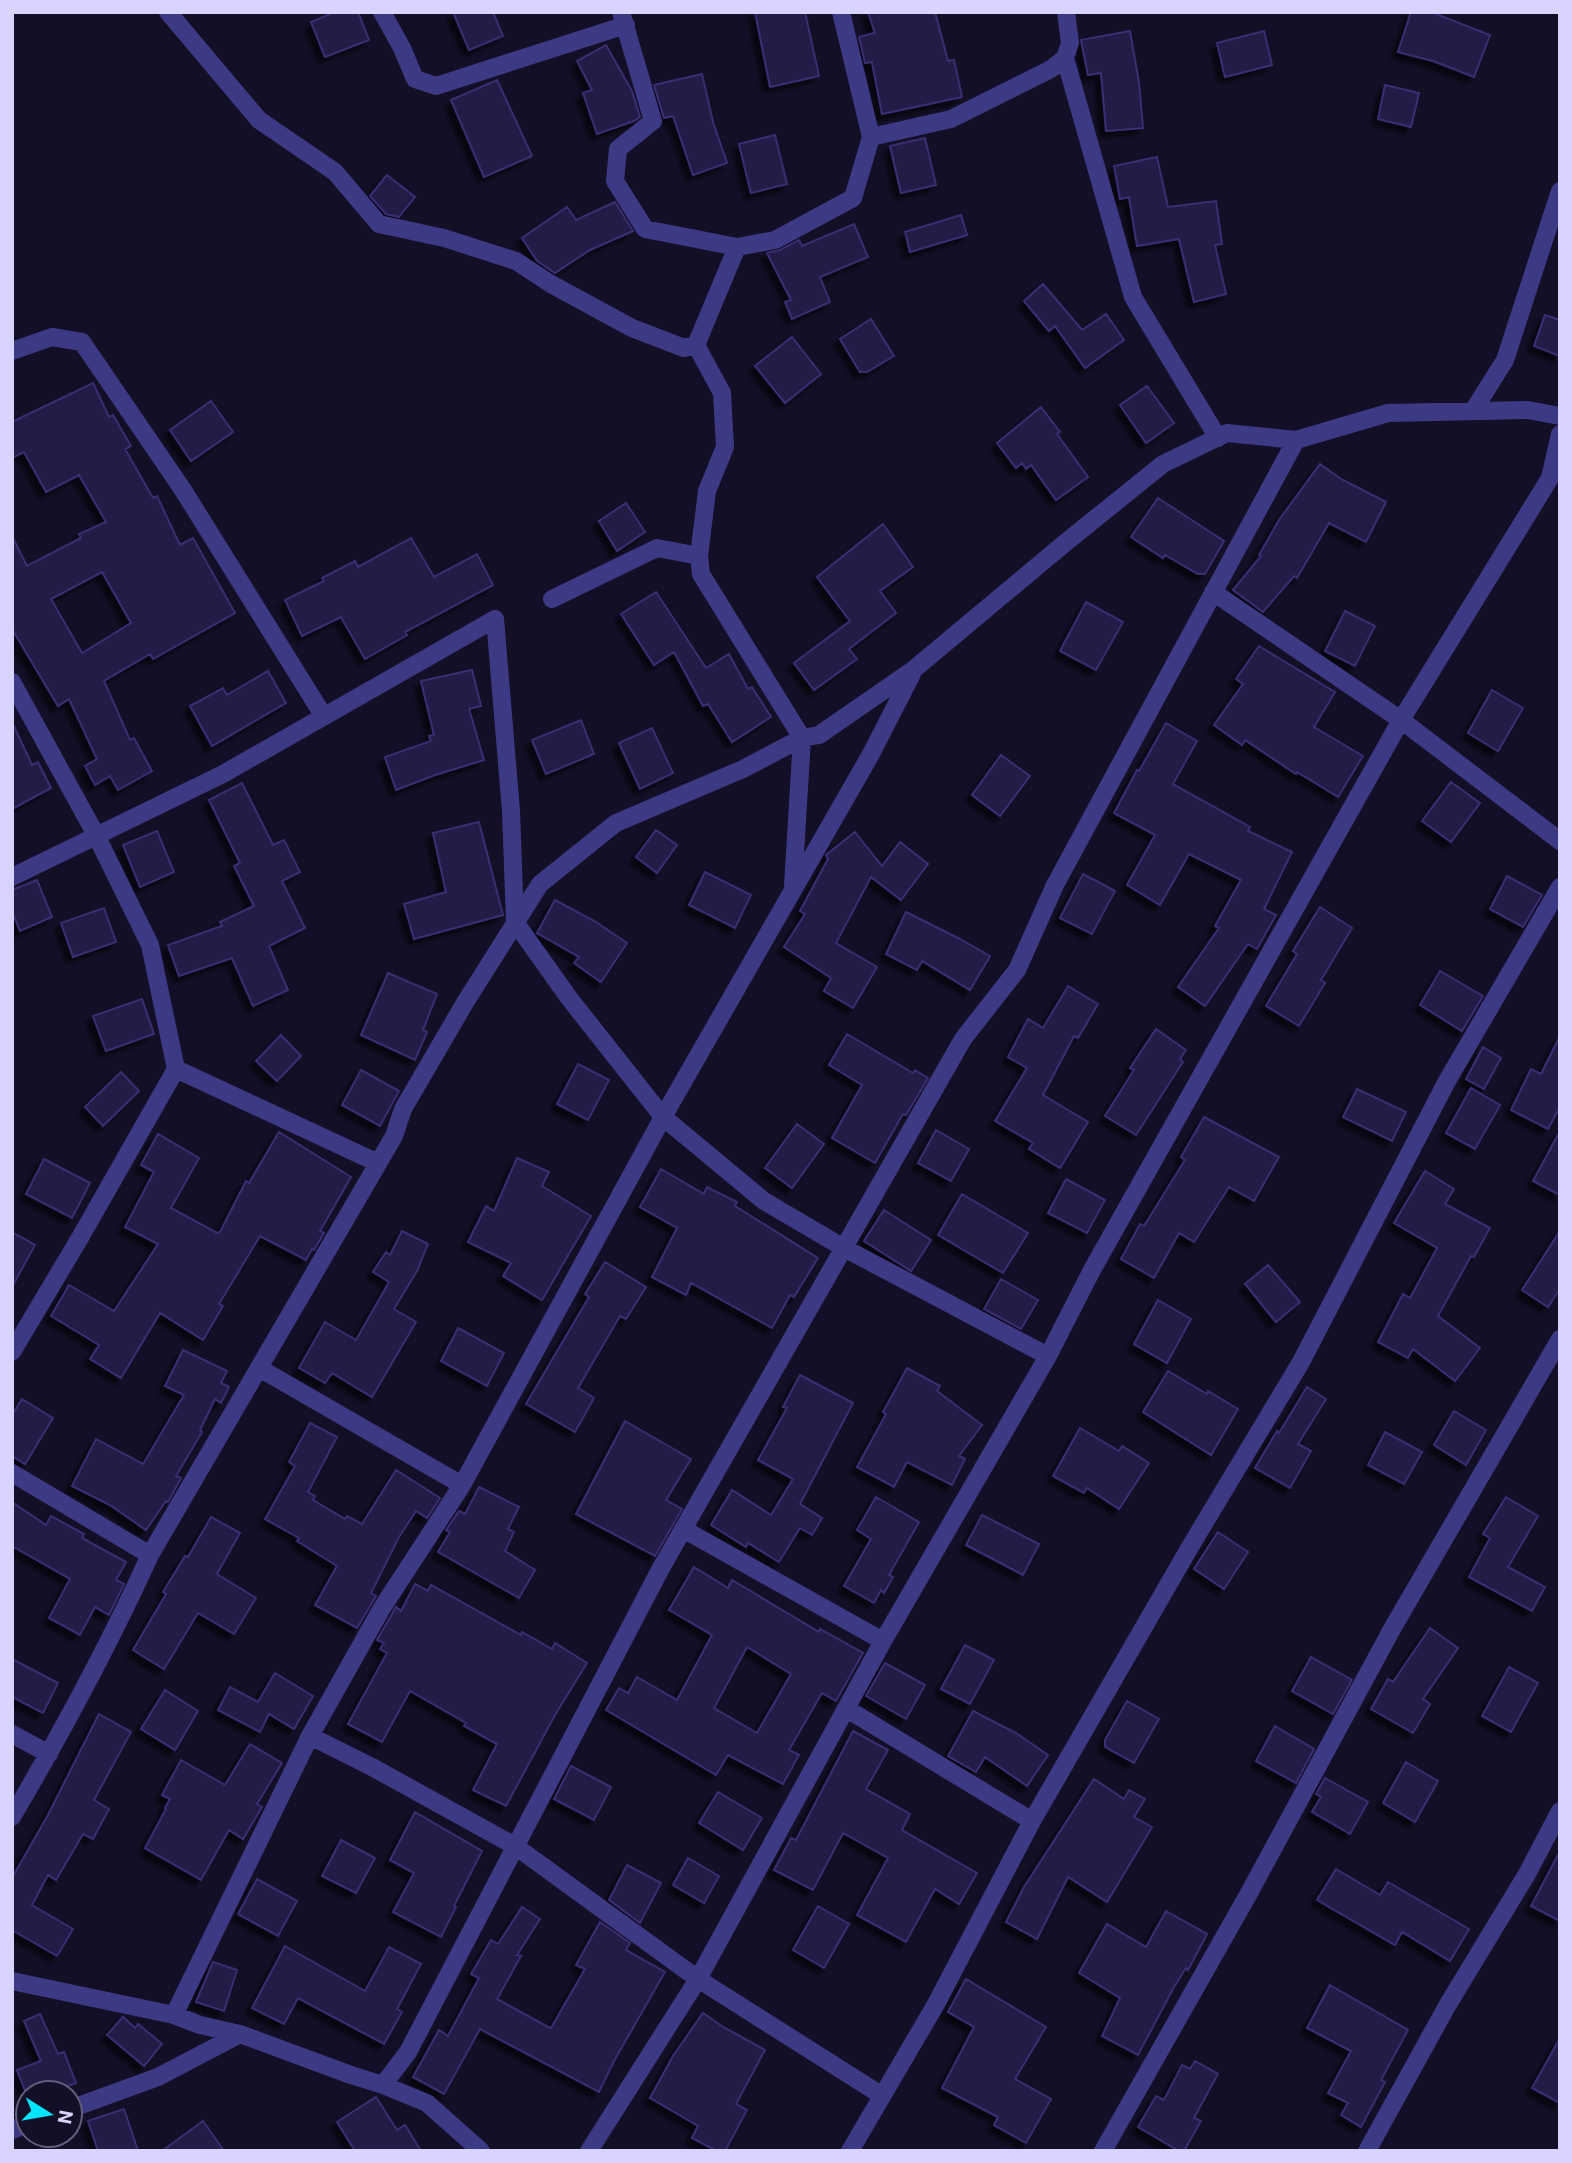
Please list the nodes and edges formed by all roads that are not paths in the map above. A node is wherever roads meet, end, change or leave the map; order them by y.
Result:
1 (168, 12) edge
2 (382, 12) edge
3 (841, 12) edge
4 (1066, 12) edge
5 (624, 18) edge
6 (1065, 58) junction
7 (871, 137) junction
8 (1560, 191) edge
9 (737, 247) junction
10 (696, 345) junction
11 (12, 351) edge
12 (1473, 411) junction
13 (1560, 416) edge
14 (1560, 434) edge
15 (1218, 438) junction
16 (1296, 440) junction
17 (699, 556) junction
18 (1213, 592) junction
19 (552, 599) dead end
20 (913, 670) junction
21 (12, 682) edge
22 (323, 715) junction
23 (1401, 719) junction
24 (802, 738) junction
25 (96, 835) junction
26 (1560, 841) edge
27 (12, 877) edge
28 (1560, 887) edge
29 (792, 891) junction
30 (515, 922) junction
31 (176, 1069) junction
32 (663, 1117) junction
33 (377, 1163) junction
34 (844, 1248) junction
35 (1560, 1339) edge
36 (12, 1352) edge
37 (1048, 1356) junction
38 (259, 1368) junction
39 (12, 1473) edge
40 (461, 1485) junction
41 (682, 1529) junction
42 (150, 1555) junction
43 (883, 1641) junction
44 (847, 1709) junction
45 (12, 1734) edge
46 (310, 1736) junction
47 (49, 1754) junction
48 (1560, 1811) edge
49 (12, 1817) edge
50 (1032, 1821) junction
51 (515, 1846) junction
52 (698, 1979) junction
53 (12, 1981) edge
54 (174, 2015) junction
55 (240, 2034) junction
56 (383, 2085) junction
57 (881, 2095) junction
58 (84, 2104) edge
59 (481, 2151) edge
60 (589, 2151) edge
61 (850, 2151) edge
62 (1103, 2151) edge
63 (1367, 2151) edge

1 - 10 street
2 - 5 street
3 - 7 street
4 - 6 street
5 - 9 street
6 - 7 street
6 - 15 street
7 - 9 street
8 - 12 street
9 - 10 street
10 - 17 street
11 - 22 street
12 - 13 street
12 - 16 street
14 - 23 street
15 - 16 street
15 - 20 street
16 - 18 street
17 - 19 street
17 - 24 street
18 - 23 street
18 - 34 street
20 - 24 street
20 - 29 street
21 - 25 street
22 - 25 street
22 - 30 street
23 - 26 street
23 - 37 street
24 - 29 street
24 - 30 street
25 - 27 street
25 - 31 street
28 - 50 street
29 - 32 street
30 - 32 street
30 - 33 street
31 - 33 street
31 - 36 street
32 - 34 street
32 - 40 street
33 - 38 street
34 - 37 street
34 - 41 street
35 - 62 street
37 - 43 street
38 - 40 street
38 - 42 street
39 - 42 street
40 - 46 street
41 - 43 street
41 - 51 street
42 - 47 street
43 - 44 street
44 - 50 street
44 - 52 street
45 - 47 street
46 - 51 street
46 - 54 street
47 - 49 street
48 - 63 street
50 - 57 street
51 - 52 street
51 - 56 street
52 - 57 street
52 - 60 street
53 - 54 street
54 - 55 street
55 - 56 street
55 - 58 street
56 - 59 street
57 - 61 street

